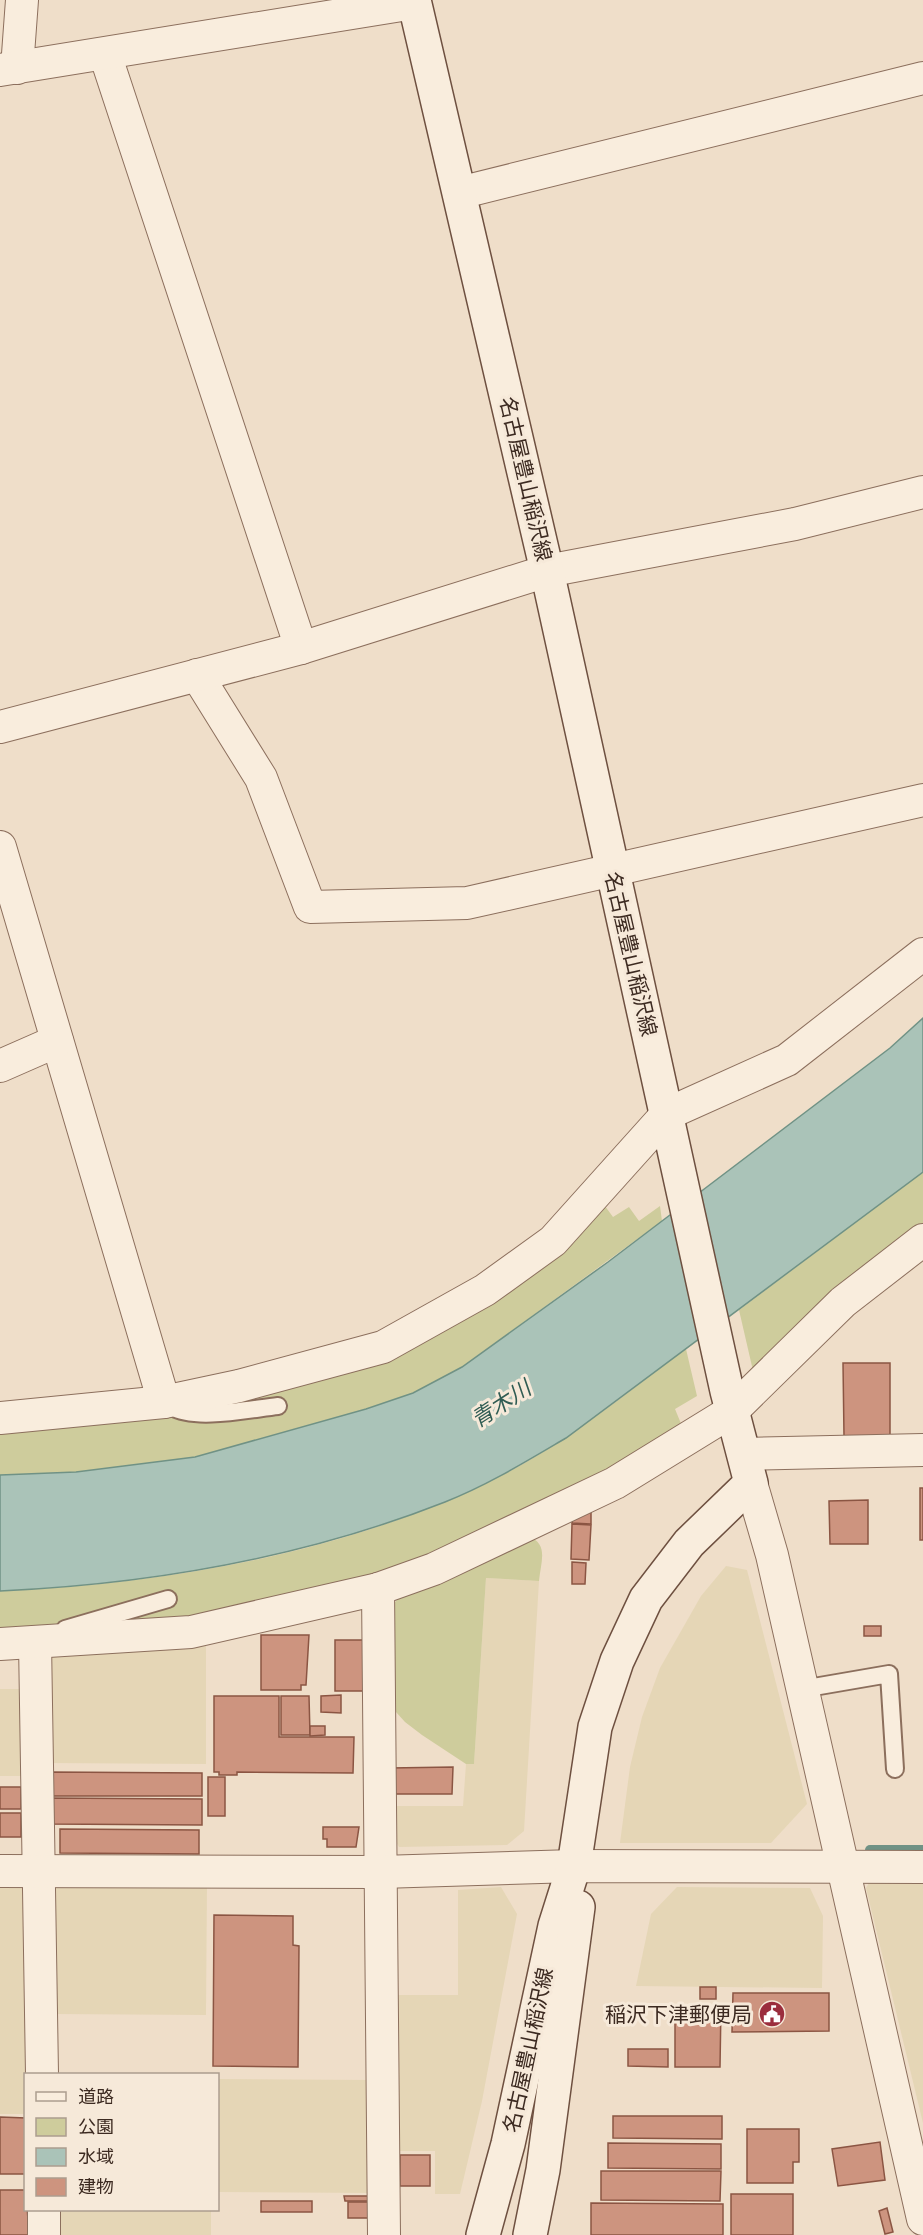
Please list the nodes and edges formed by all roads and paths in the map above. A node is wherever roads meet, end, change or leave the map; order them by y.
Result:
1 (22, 0) edge
2 (414, 2) edge
3 (105, 54) junction
4 (8, 69) edge
5 (923, 78) edge
6 (459, 193) junction
7 (923, 492) edge
8 (547, 571) junction
9 (302, 648) junction
10 (197, 675) junction
11 (0, 727) edge
12 (923, 800) edge
13 (0, 848) edge
14 (613, 871) junction
15 (923, 954) edge
16 (57, 1041) junction
17 (0, 1066) edge
18 (670, 1128) junction
19 (923, 1240) edge
20 (730, 1401) junction
21 (164, 1402) junction
22 (278, 1406) dead end
23 (0, 1418) edge
24 (923, 1450) edge
25 (747, 1468) junction
26 (378, 1589) junction
27 (168, 1599) dead end
28 (35, 1642) junction
29 (0, 1644) edge
30 (802, 1689) junction
31 (895, 1768) dead end
32 (574, 1866) junction
33 (842, 1867) junction
34 (923, 1867) edge
35 (0, 1871) edge
36 (39, 1871) junction
37 (381, 1872) junction
38 (42, 2073) edge
39 (44, 2211) edge
40 (923, 2219) edge
41 (44, 2235) edge
42 (384, 2235) edge
43 (483, 2235) edge
44 (530, 2235) edge

1 - 4 street
2 - 3 street
2 - 6 main road, 名古屋豊山稲沢線
3 - 4 street
3 - 9 street
5 - 6 street
6 - 8 main road, 名古屋豊山稲沢線
7 - 8 street
8 - 9 street
8 - 14 main road, 名古屋豊山稲沢線
9 - 10 street
10 - 11 street
10 - 14 street
12 - 14 street
13 - 16 street
14 - 18 main road, 名古屋豊山稲沢線
15 - 18 street
16 - 17 street
16 - 21 street
18 - 20 main road, 名古屋豊山稲沢線
18 - 21 street
19 - 20 street
20 - 25 main road, 名古屋豊山稲沢線
20 - 26 street
21 - 22 lane
21 - 23 street
24 - 25 street
25 - 30 street
25 - 32 main road, 名古屋豊山稲沢線
26 - 28 street
26 - 37 street
27 - 28 lane
28 - 29 street
28 - 36 street
30 - 31 lane
30 - 33 street
32 - 33 street
32 - 37 street
32 - 43 main road, 名古屋豊山稲沢線
32 - 44 main road, 名古屋豊山稲沢線
33 - 34 street
33 - 40 street
35 - 36 street
36 - 37 street
36 - 38 street
37 - 42 street
39 - 41 street

